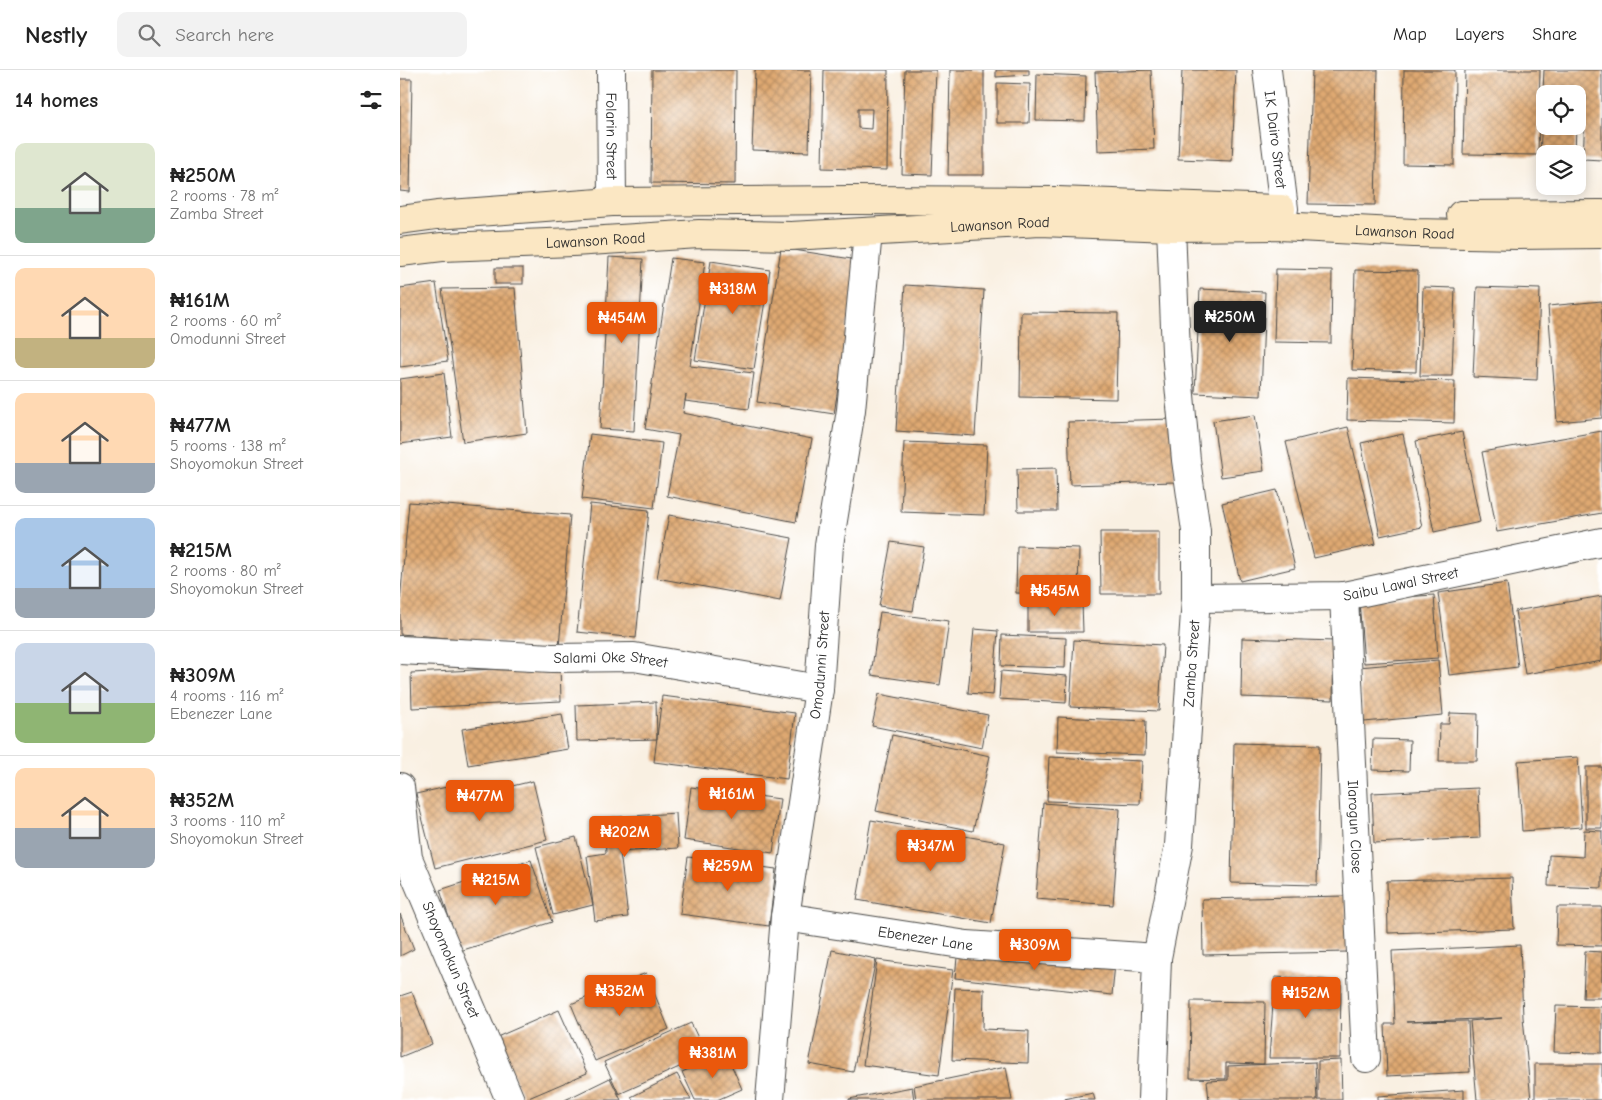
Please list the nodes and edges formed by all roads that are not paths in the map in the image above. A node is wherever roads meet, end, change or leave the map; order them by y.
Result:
1 (611, 70) edge
2 (1267, 70) edge
3 (612, 202) junction
4 (1284, 209) junction
5 (1602, 214) edge
6 (400, 220) edge
7 (1171, 227) junction
8 (868, 232) junction
9 (1602, 234) edge
10 (400, 252) edge
11 (1602, 542) edge
12 (1344, 596) junction
13 (1196, 598) junction
14 (400, 650) edge
15 (820, 689) junction
16 (400, 789) edge
17 (785, 917) junction
18 (1156, 958) junction
19 (1366, 1058) dead end
20 (510, 1100) edge
21 (770, 1100) edge
22 (1152, 1100) edge

1 - 3 street, Folarin Street
2 - 4 street, I.K Dairo Street
3 - 4 main road, Lawanson Road
3 - 6 main road, Lawanson Road
4 - 5 main road, Lawanson Road
7 - 8 main road, Lawanson Road
7 - 9 main road, Lawanson Road
7 - 13 street, Zamba Street
8 - 10 main road, Lawanson Road
8 - 15 street, Omodunni Street
11 - 12 street, Saibu Lawal Street
12 - 13 street, Saibu Lawal Street
12 - 19 street, Ilarogun Close
13 - 18 street, Zamba Street
14 - 15 street, Salami Oke Street
15 - 17 street, Omodunni Street
16 - 20 street, Shoyomokun Street
17 - 18 street, Ebenezer Lane
17 - 21 street, Omodunni Street
18 - 22 street, Zamba Street

